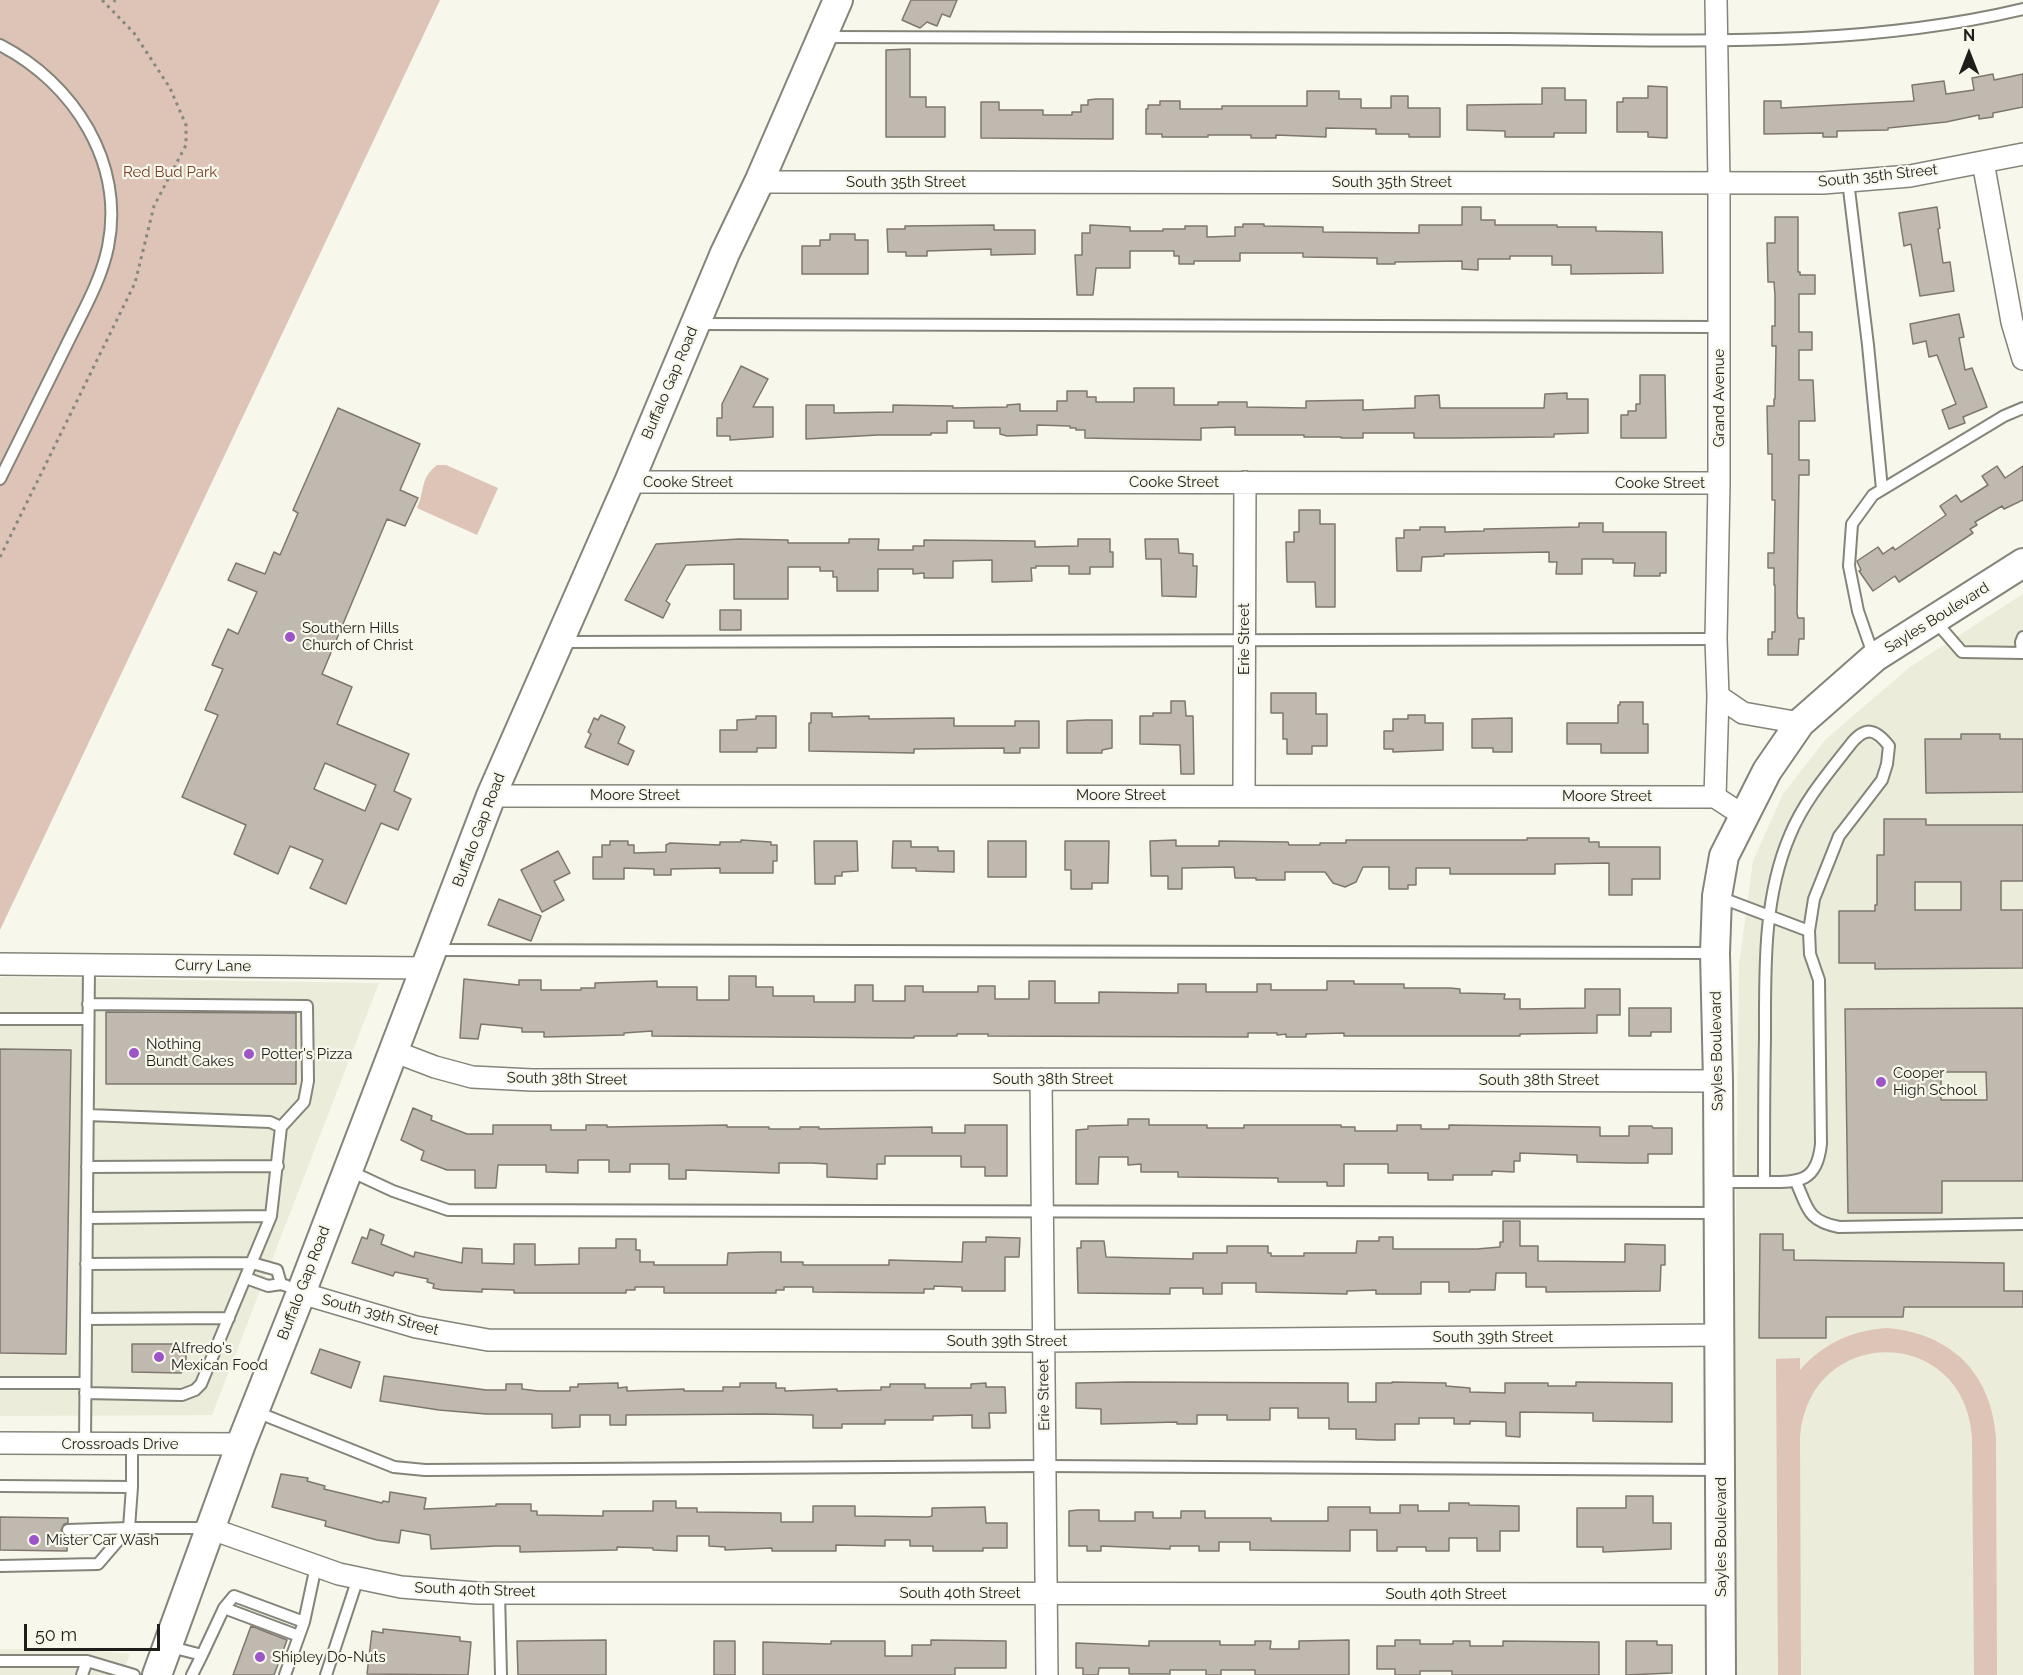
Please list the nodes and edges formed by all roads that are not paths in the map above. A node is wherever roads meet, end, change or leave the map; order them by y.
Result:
1 (838, 0) edge
2 (1716, 0) edge
3 (2023, 9) edge
4 (821, 37) junction
5 (1716, 40) junction
6 (0, 45) edge
7 (2023, 154) edge
8 (1983, 162) junction
9 (1848, 181) junction
10 (759, 182) junction
11 (1719, 182) junction
12 (695, 324) junction
13 (1719, 327) junction
14 (2023, 359) edge
15 (2023, 408) edge
16 (0, 478) edge
17 (629, 482) junction
18 (1245, 482) junction
19 (1719, 483) junction
20 (1882, 489) junction
21 (2023, 563) edge
22 (1934, 620) junction
23 (2023, 638) edge
24 (1716, 639) junction
25 (558, 642) junction
26 (1244, 642) junction
27 (2022, 653) edge
28 (1875, 657) junction
29 (1718, 696) junction
30 (1800, 723) junction
31 (1244, 795) junction
32 (491, 796) junction
33 (1715, 796) junction
34 (1744, 816) junction
35 (1717, 896) junction
36 (1769, 916) junction
37 (1809, 931) junction
38 (1715, 953) junction
39 (429, 959) junction
40 (0, 964) edge
41 (88, 965) junction
42 (88, 1004) junction
43 (0, 1019) edge
44 (88, 1019) junction
45 (393, 1051) junction
46 (1041, 1079) junction
47 (1718, 1081) junction
48 (88, 1114) junction
49 (281, 1127) junction
50 (278, 1166) junction
51 (87, 1167) junction
52 (347, 1170) junction
53 (1719, 1182) junction
54 (1764, 1182) junction
55 (1796, 1182) junction
56 (1042, 1211) junction
57 (1719, 1213) junction
58 (271, 1216) junction
59 (87, 1218) junction
60 (2023, 1224) edge
61 (252, 1263) junction
62 (86, 1264) junction
63 (246, 1278) junction
64 (291, 1288) junction
65 (229, 1318) junction
66 (86, 1319) junction
67 (1720, 1335) junction
68 (1043, 1341) junction
69 (0, 1383) edge
70 (86, 1388) junction
71 (254, 1411) junction
72 (0, 1443) edge
73 (85, 1443) junction
74 (132, 1444) junction
75 (241, 1444) junction
76 (1045, 1466) junction
77 (1720, 1470) junction
78 (0, 1486) edge
79 (132, 1487) junction
80 (129, 1528) junction
81 (209, 1528) junction
82 (68, 1530) dead end
83 (0, 1566) edge
84 (316, 1566) junction
85 (358, 1578) junction
86 (499, 1593) junction
87 (1046, 1593) junction
88 (1721, 1594) junction
89 (224, 1608) junction
90 (304, 1622) junction
91 (299, 1636) junction
92 (168, 1646) junction
93 (202, 1655) junction
94 (0, 1661) edge
95 (87, 1661) junction
96 (82, 1675) edge
97 (134, 1675) edge
98 (157, 1675) edge
99 (192, 1675) edge
100 (285, 1675) edge
101 (326, 1675) edge
102 (501, 1675) edge
103 (1047, 1675) edge
104 (1721, 1675) edge

1 - 4 main road, Buffalo Gap Road
2 - 5 street, Grand Avenue
3 - 5 lane
4 - 5 lane
4 - 10 main road, Buffalo Gap Road
5 - 11 street, Grand Avenue
6 - 16 lane
7 - 8 street, South 35th Street
8 - 9 street, South 35th Street
8 - 14 street
9 - 11 street, South 35th Street
9 - 20 lane
10 - 11 street, South 35th Street
10 - 12 main road, Buffalo Gap Road
11 - 13 street, Grand Avenue
12 - 13 lane
12 - 17 main road, Buffalo Gap Road
13 - 19 street, Grand Avenue
15 - 20 lane
17 - 18 street, Cooke Street
17 - 25 main road, Buffalo Gap Road
18 - 19 street, Cooke Street
18 - 26 street, Erie Street
19 - 24 street, Grand Avenue
20 - 28 lane
21 - 22 main road, Sayles Boulevard
22 - 27 lane
22 - 28 main road, Sayles Boulevard
23 - 27 lane
24 - 26 lane
24 - 29 street, Grand Avenue
25 - 26 lane
25 - 32 main road, Buffalo Gap Road
26 - 31 street, Erie Street
28 - 30 main road, Sayles Boulevard
29 - 30 street
29 - 33 street, Grand Avenue
30 - 34 main road, Sayles Boulevard
31 - 32 street, Moore Street
31 - 33 street, Moore Street
32 - 39 main road, Buffalo Gap Road
33 - 34 street
34 - 35 main road, Sayles Boulevard
35 - 36 lane
35 - 38 main road, Sayles Boulevard
36 - 37 lane
36 - 37 lane
36 - 54 lane
37 - 55 lane
38 - 39 lane
38 - 47 main road, Sayles Boulevard
39 - 41 street, Curry Lane
39 - 45 main road, Buffalo Gap Road
40 - 41 street, Curry Lane
41 - 42 lane
42 - 44 lane
42 - 49 lane
43 - 44 lane
44 - 48 lane
45 - 46 street, South 38th Street
45 - 52 main road, Buffalo Gap Road
46 - 47 street, South 38th Street
46 - 56 street, Erie Street
47 - 53 main road, Sayles Boulevard
48 - 49 lane
48 - 51 lane
49 - 50 lane
50 - 51 lane
50 - 58 lane
51 - 59 lane
52 - 56 lane
52 - 64 main road, Buffalo Gap Road
53 - 54 lane
53 - 57 main road, Sayles Boulevard
54 - 55 lane
55 - 60 lane
56 - 57 lane
56 - 68 street, Erie Street
57 - 67 main road, Sayles Boulevard
58 - 59 lane
58 - 61 lane
59 - 62 lane
61 - 62 lane
61 - 63 lane
61 - 64 lane
62 - 66 lane
63 - 64 lane
63 - 65 lane
64 - 68 street, South 39th Street
64 - 71 main road, Buffalo Gap Road
65 - 66 lane
65 - 70 lane
66 - 70 lane
67 - 68 street, South 39th Street
67 - 77 main road, Sayles Boulevard
68 - 76 street, Erie Street
69 - 70 lane
70 - 73 lane
71 - 75 main road, Buffalo Gap Road
71 - 76 lane
72 - 73 street, Crossroads Drive
73 - 74 street, Crossroads Drive
74 - 75 street, Crossroads Drive
74 - 79 lane
75 - 81 main road, Buffalo Gap Road
76 - 77 lane
76 - 87 street, Erie Street
77 - 88 main road, Sayles Boulevard
78 - 79 lane
79 - 80 lane
80 - 81 lane
80 - 82 lane
80 - 83 lane
81 - 84 street, South 40th Street
81 - 92 main road, Buffalo Gap Road
84 - 85 street, South 40th Street
84 - 90 lane
85 - 86 street, South 40th Street
85 - 101 lane
86 - 87 street, South 40th Street
86 - 102 lane
87 - 88 street, South 40th Street
87 - 103 street, Erie Street
88 - 104 main road, Sayles Boulevard
89 - 90 lane
89 - 91 lane
89 - 93 lane
90 - 91 lane
91 - 100 lane
92 - 93 lane
92 - 98 main road, Buffalo Gap Road
93 - 99 lane
94 - 95 lane
95 - 96 lane
95 - 97 lane

